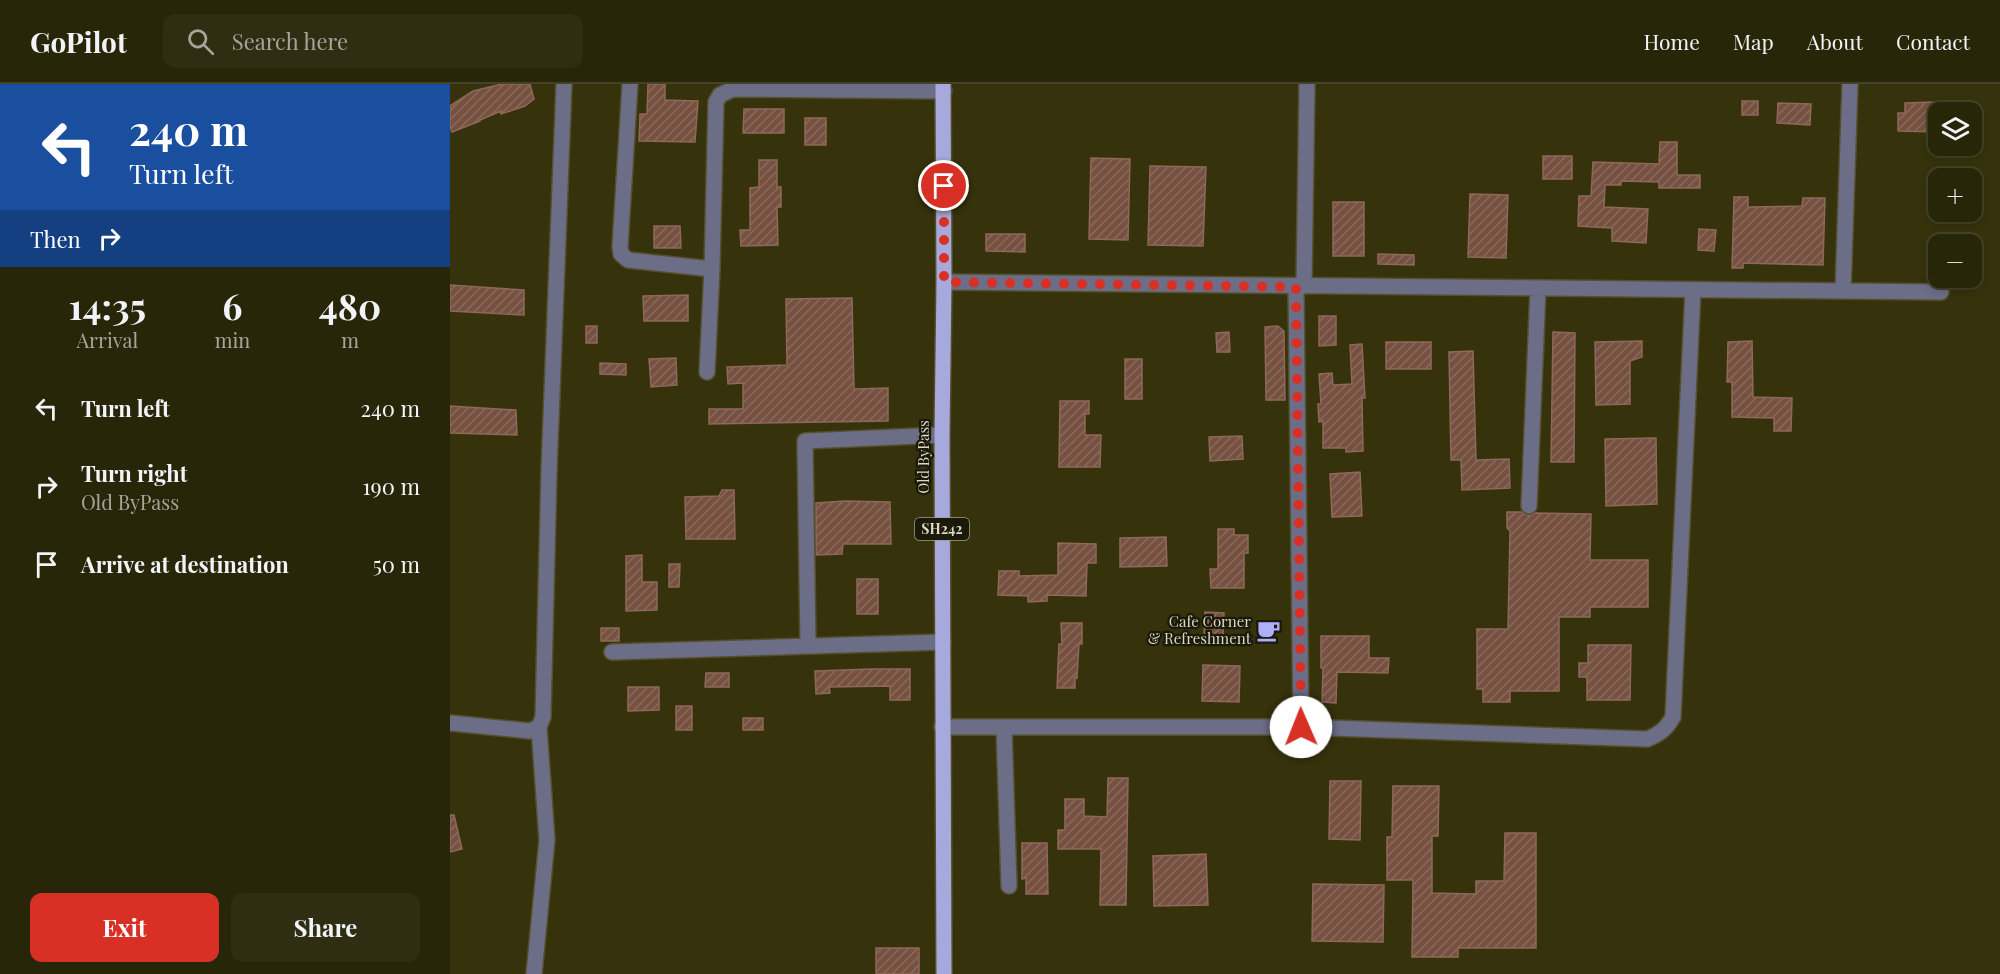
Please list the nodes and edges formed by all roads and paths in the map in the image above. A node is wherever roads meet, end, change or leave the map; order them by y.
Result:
1 (564, 84) edge
2 (630, 84) edge
3 (1307, 84) edge
4 (1850, 84) edge
5 (944, 87) edge
6 (712, 269) junction
7 (944, 282) junction
8 (1300, 286) junction
9 (1538, 289) junction
10 (1693, 290) junction
11 (1844, 291) junction
12 (1941, 292) dead end
13 (707, 372) dead end
14 (942, 435) junction
15 (1529, 506) dead end
16 (943, 642) junction
17 (808, 645) junction
18 (612, 652) dead end
19 (450, 723) edge
20 (942, 727) junction
21 (1004, 727) junction
22 (1301, 727) junction
23 (539, 728) junction
24 (1010, 886) dead end
25 (534, 974) edge
26 (944, 974) edge

1 - 23 street
2 - 6 street
3 - 8 street
4 - 11 street
5 - 6 street
5 - 7 main road, Old ByPass / SH242
6 - 13 street
7 - 8 street
7 - 14 main road, Old ByPass / SH242
8 - 9 street
8 - 22 street
9 - 10 street
9 - 15 street
10 - 11 street
10 - 22 street
11 - 12 street
14 - 16 main road, Old ByPass / SH242
14 - 17 street
16 - 17 street
16 - 20 main road, Old ByPass / SH242
17 - 18 street
19 - 23 street
20 - 21 street
20 - 26 main road, Old ByPass / SH242
21 - 22 street
21 - 24 street
23 - 25 street

